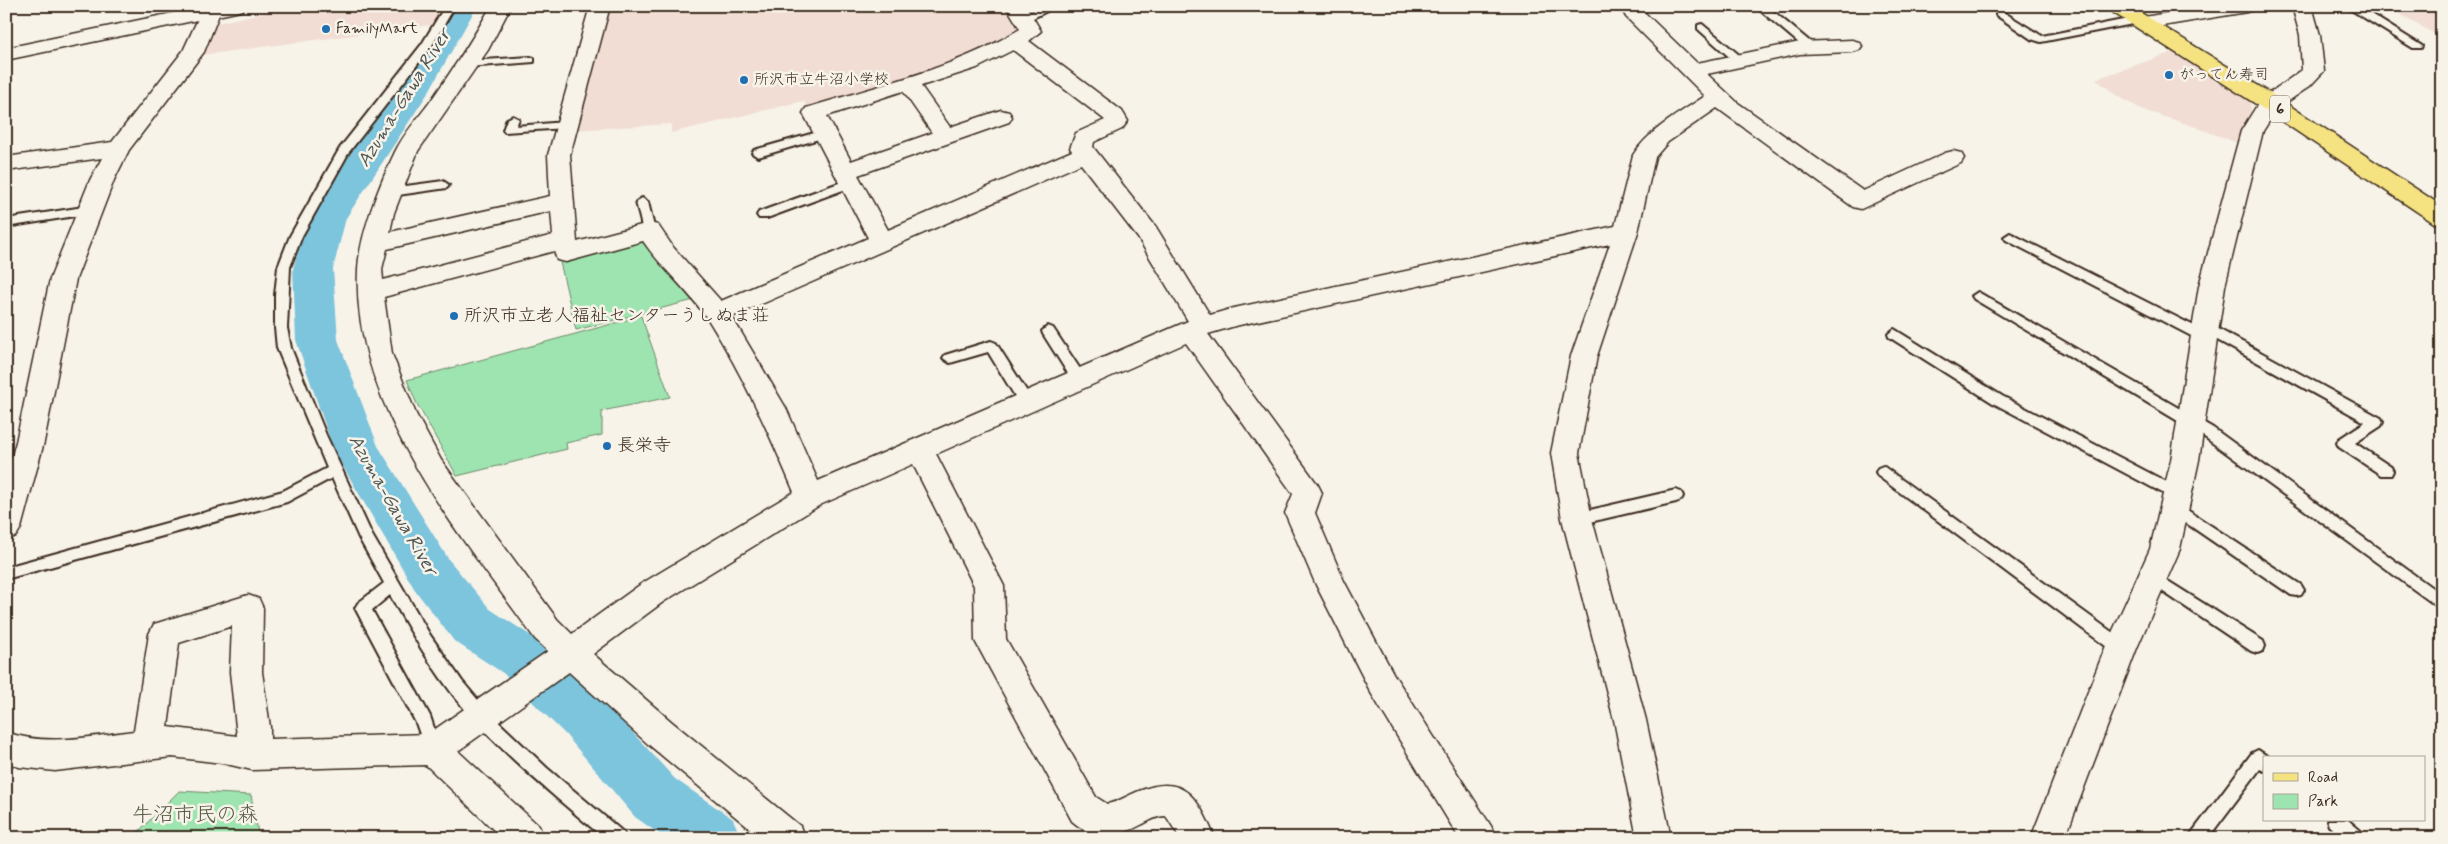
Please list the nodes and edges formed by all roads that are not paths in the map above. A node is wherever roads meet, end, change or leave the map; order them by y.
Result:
1 (236, 6) edge
2 (450, 6) edge
3 (501, 6) edge
4 (600, 6) edge
5 (1052, 6) edge
6 (1638, 6) edge
7 (1760, 6) edge
8 (2247, 6) edge
9 (2302, 6) edge
10 (2350, 6) edge
11 (210, 9) edge
12 (1019, 13) edge
13 (2000, 13) dead end
14 (2132, 13) edge
15 (1702, 27) dead end
16 (1015, 41) junction
17 (1852, 46) dead end
18 (2417, 46) dead end
19 (1810, 47) junction
20 (6, 54) edge
21 (530, 60) dead end
22 (1740, 61) junction
23 (467, 64) junction
24 (1690, 71) junction
25 (908, 83) junction
26 (1719, 97) junction
27 (2270, 103) junction
28 (1001, 117) dead end
29 (512, 119) dead end
30 (566, 126) junction
31 (825, 134) junction
32 (946, 136) junction
33 (120, 148) junction
34 (758, 153) dead end
35 (1085, 154) junction
36 (1953, 158) dead end
37 (6, 164) edge
38 (847, 178) junction
39 (443, 185) dead end
40 (391, 192) junction
41 (562, 201) junction
42 (642, 202) dead end
43 (90, 210) junction
44 (763, 214) dead end
45 (2442, 217) edge
46 (6, 223) edge
47 (649, 232) junction
48 (1626, 232) junction
49 (2010, 237) dead end
50 (565, 240) junction
51 (882, 242) junction
52 (376, 243) junction
53 (371, 292) junction
54 (1978, 296) dead end
55 (717, 313) junction
56 (1197, 328) junction
57 (1048, 331) dead end
58 (2205, 332) junction
59 (1894, 334) dead end
60 (950, 358) dead end
61 (1079, 379) junction
62 (1026, 402) junction
63 (2191, 420) junction
64 (920, 449) junction
65 (335, 470) junction
66 (2386, 471) dead end
67 (1883, 472) dead end
68 (1676, 496) dead end
69 (810, 497) junction
70 (2176, 501) junction
71 (1577, 519) junction
72 (6, 528) edge
73 (6, 572) edge
74 (2152, 577) junction
75 (393, 584) junction
76 (2296, 590) dead end
77 (2442, 604) edge
78 (2257, 646) dead end
79 (2121, 648) junction
80 (562, 660) junction
81 (489, 712) junction
82 (146, 746) junction
83 (6, 748) edge
84 (433, 749) junction
85 (252, 755) junction
86 (2263, 762) edge
87 (2337, 822) edge
88 (527, 838) edge
89 (617, 838) edge
90 (788, 838) edge
91 (1198, 838) edge
92 (1479, 838) edge
93 (1654, 838) edge
94 (2048, 838) edge
95 (2197, 838) edge
96 (2356, 838) edge

1 - 11 street
2 - 65 lane
3 - 23 street
4 - 30 street
5 - 12 lane
6 - 24 street
7 - 19 lane
8 - 14 street
9 - 27 street
10 - 18 lane
11 - 20 street
11 - 33 street
12 - 16 street
13 - 14 lane
14 - 27 main road, 6
15 - 22 lane
16 - 25 street
16 - 35 street
17 - 19 street
19 - 22 street
21 - 23 lane
22 - 24 street
23 - 40 street
24 - 26 street
25 - 31 street
25 - 32 street
26 - 36 street
26 - 48 street
27 - 45 main road, 6
27 - 58 street
28 - 32 street
29 - 30 lane
30 - 41 street
31 - 34 lane
31 - 38 street
32 - 38 street
33 - 37 street
33 - 43 street
35 - 51 street
35 - 56 street
38 - 44 lane
38 - 51 street
39 - 40 lane
40 - 52 street
41 - 50 street
41 - 52 street
42 - 47 lane
43 - 46 lane
43 - 72 street
47 - 50 street
47 - 55 street
48 - 56 street
48 - 71 street
49 - 58 lane
50 - 53 street
51 - 55 street
52 - 53 street
53 - 80 street
54 - 63 lane
55 - 69 street
56 - 61 street
56 - 92 street
57 - 61 lane
58 - 63 street
58 - 66 lane
59 - 70 lane
60 - 62 lane
61 - 62 street
62 - 64 street
63 - 70 street
63 - 77 lane
64 - 69 street
64 - 91 street
65 - 73 lane
65 - 75 lane
67 - 79 lane
68 - 71 lane
69 - 80 street
70 - 74 street
70 - 76 lane
71 - 93 street
74 - 78 lane
74 - 79 street
75 - 81 lane
75 - 84 lane
79 - 94 street
80 - 81 street
80 - 90 street
81 - 84 street
81 - 89 lane
82 - 83 street
82 - 85 street
82 - 85 street
84 - 85 street
84 - 88 street
86 - 95 lane
87 - 96 lane

